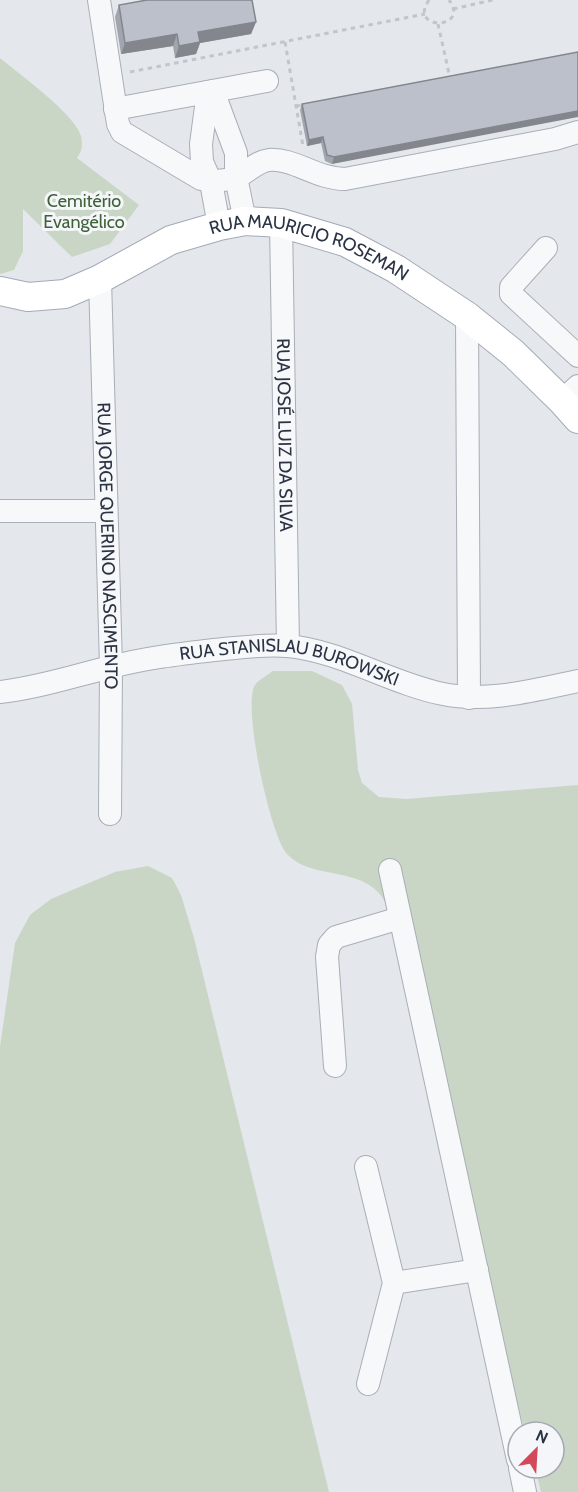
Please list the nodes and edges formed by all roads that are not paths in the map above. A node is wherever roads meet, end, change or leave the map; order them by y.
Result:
1 (99, 0) edge
2 (267, 81) dead end
3 (211, 92) junction
4 (115, 109) junction
5 (578, 132) edge
6 (232, 139) junction
7 (201, 144) junction
8 (236, 177) junction
9 (211, 182) junction
10 (281, 222) junction
11 (232, 224) junction
12 (546, 248) dead end
13 (100, 279) junction
14 (0, 291) edge
15 (467, 315) junction
16 (578, 356) edge
17 (573, 402) edge
18 (0, 511) edge
19 (106, 511) junction
20 (288, 646) junction
21 (111, 666) junction
22 (578, 681) edge
23 (0, 692) edge
24 (469, 698) junction
25 (110, 814) dead end
26 (390, 870) dead end
27 (400, 918) junction
28 (335, 1066) dead end
29 (366, 1167) dead end
30 (477, 1270) junction
31 (394, 1283) junction
32 (368, 1384) dead end
33 (509, 1420) edge

1 - 4 street
2 - 3 street
3 - 4 street
3 - 6 street
3 - 7 street
4 - 9 street
5 - 8 street
6 - 7 street
6 - 8 street
7 - 9 street
8 - 9 street
8 - 11 street
9 - 11 street
10 - 11 main road, RUA MAURICIO ROSEMAN
10 - 15 main road, RUA MAURICIO ROSEMAN
10 - 20 street, RUA JOSÉ LUIZ DA SILVA
11 - 13 main road, RUA MAURICIO ROSEMAN
12 - 16 street
13 - 14 main road, RUA MAURICIO ROSEMAN
13 - 19 street, RUA JORGE QUERINO NASCIMENTO
15 - 17 main road, RUA MAURICIO ROSEMAN
15 - 24 street
18 - 19 street
19 - 21 street, RUA JORGE QUERINO NASCIMENTO
20 - 21 street, RUA STANISLAU BUROWSKI
20 - 24 street, RUA STANISLAU BUROWSKI
21 - 23 street, RUA STANISLAU BUROWSKI
21 - 25 street, RUA JORGE QUERINO NASCIMENTO
22 - 24 street, RUA STANISLAU BUROWSKI
26 - 27 street
27 - 28 street
27 - 30 street
29 - 31 street
30 - 31 street
30 - 33 street
31 - 32 street

